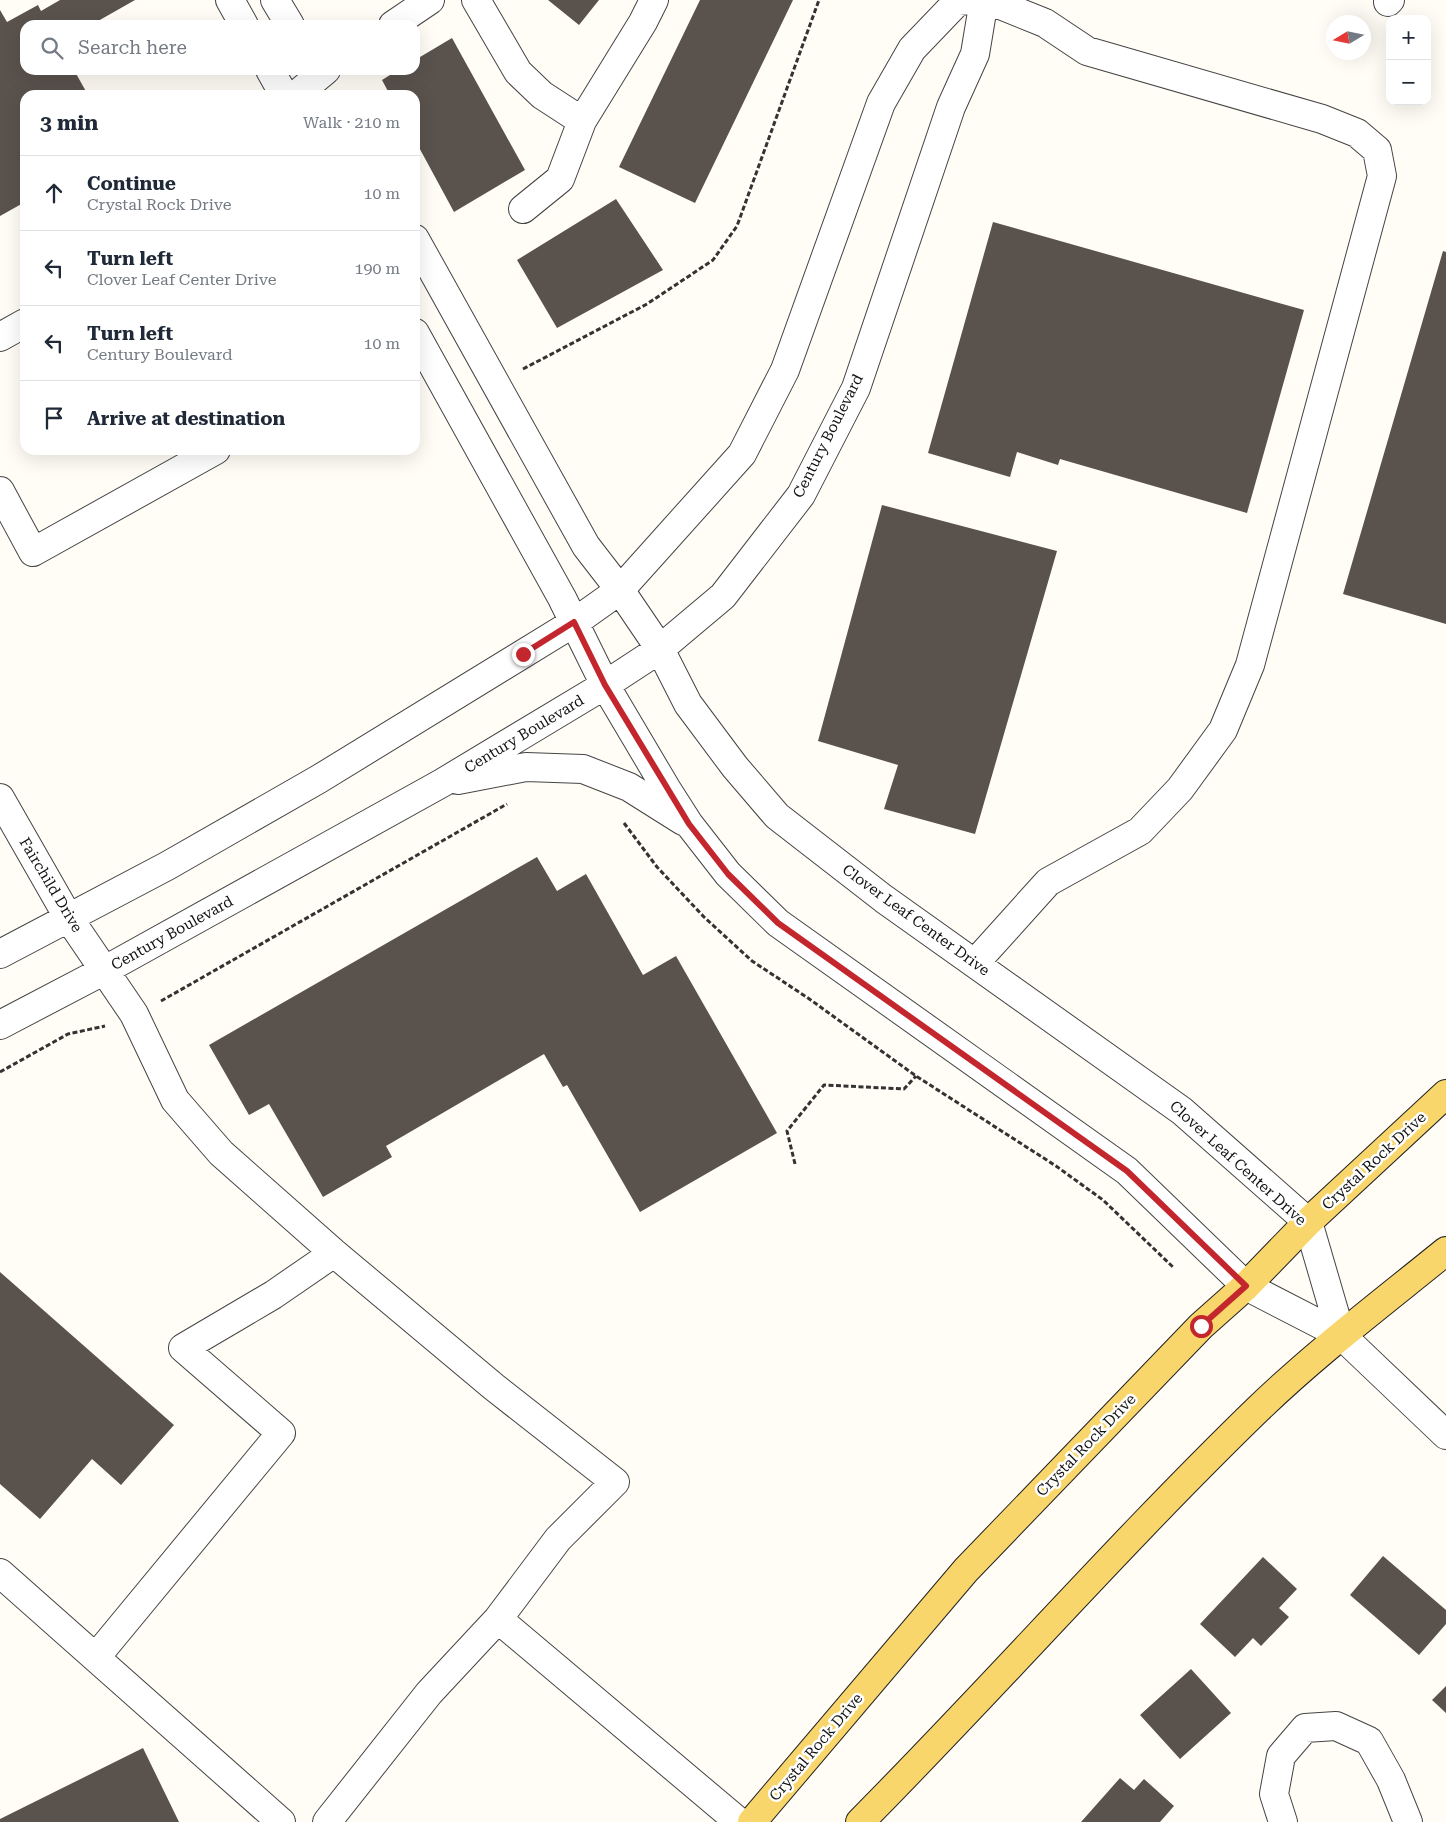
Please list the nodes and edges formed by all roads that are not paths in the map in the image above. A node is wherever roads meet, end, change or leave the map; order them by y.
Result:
1 (230, 0) edge
2 (275, 0) edge
3 (430, 0) edge
4 (476, 0) edge
5 (654, 0) edge
6 (970, 0) edge
7 (986, 0) edge
8 (241, 20) edge
9 (287, 20) edge
10 (400, 20) edge
11 (273, 75) edge
12 (324, 77) edge
13 (281, 90) edge
14 (304, 90) edge
15 (582, 121) junction
16 (523, 209) dead end
17 (420, 248) edge
18 (20, 326) edge
19 (0, 337) edge
20 (420, 342) edge
21 (207, 455) edge
22 (0, 491) edge
23 (620, 590) junction
24 (574, 622) junction
25 (660, 649) junction
26 (605, 685) junction
27 (442, 783) junction
28 (0, 798) edge
29 (689, 824) junction
30 (68, 917) junction
31 (0, 954) edge
32 (976, 964) junction
33 (105, 970) junction
34 (0, 1025) edge
35 (1446, 1094) edge
36 (1308, 1222) junction
37 (1446, 1251) edge
38 (334, 1253) junction
39 (1246, 1286) junction
40 (1341, 1335) junction
41 (1446, 1435) edge
42 (0, 1573) edge
43 (498, 1619) junction
44 (96, 1656) junction
45 (282, 1822) edge
46 (327, 1822) edge
47 (739, 1822) edge
48 (752, 1822) edge
49 (860, 1822) edge
50 (1283, 1822) edge
51 (1408, 1822) edge

1 - 8 street
2 - 9 street
3 - 10 street
4 - 15 street
5 - 15 street
6 - 23 street
7 - 25 street, Century Boulevard
7 - 32 street
11 - 13 street
12 - 14 street
15 - 16 street
17 - 23 street, Clover Leaf Center Drive
18 - 19 street
20 - 24 street
21 - 22 street
23 - 24 street
23 - 25 street, Clover Leaf Center Drive
24 - 26 street
24 - 30 street
25 - 26 street, Century Boulevard
25 - 32 street, Clover Leaf Center Drive
26 - 27 street, Century Boulevard
26 - 29 street
27 - 29 street
27 - 33 street, Century Boulevard
28 - 30 street, Fairchild Drive
29 - 39 street
30 - 31 street
30 - 33 street, Fairchild Drive
32 - 36 street, Clover Leaf Center Drive
33 - 34 street, Century Boulevard
33 - 38 street, Fairchild Drive
35 - 36 main road, Crystal Rock Drive
36 - 39 main road, Crystal Rock Drive
36 - 40 street, Clover Leaf Center Drive
37 - 40 main road
38 - 43 street, Fairchild Drive
38 - 44 street
39 - 40 street
39 - 48 main road, Crystal Rock Drive
40 - 41 street
40 - 49 main road
42 - 44 street
43 - 46 street
43 - 47 street
44 - 45 street
50 - 51 street

